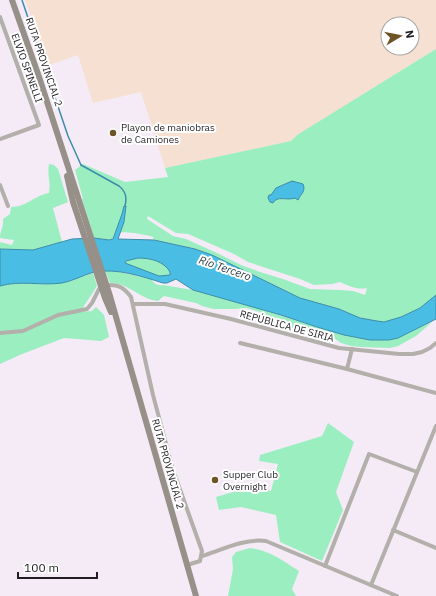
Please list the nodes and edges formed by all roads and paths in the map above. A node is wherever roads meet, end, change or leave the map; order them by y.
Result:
1 (12, 0) edge
2 (0, 17) edge
3 (2, 28) edge
4 (0, 139) edge
5 (0, 184) edge
6 (8, 206) dead end
7 (110, 285) dead end
8 (99, 289) dead end
9 (133, 304) junction
10 (0, 333) edge
11 (240, 343) dead end
12 (436, 343) edge
13 (352, 349) junction
14 (347, 369) junction
15 (436, 393) edge
16 (436, 426) edge
17 (417, 472) junction
18 (394, 530) junction
19 (436, 548) edge
20 (202, 556) junction
21 (187, 565) junction
22 (325, 566) junction
23 (371, 585) junction
24 (196, 596) edge
25 (397, 596) edge

1 - 21 main road, RUTA PROVINCIAL 2
2 - 3 street, ELVIO SPINELLI
3 - 4 street, ELVIO SPINELLI
5 - 6 street
7 - 9 street
8 - 10 street
9 - 13 street, REPÚBLICA DE SIRIA
9 - 20 street
11 - 14 street
12 - 13 street, REPÚBLICA DE SIRIA
13 - 14 street
14 - 15 street
16 - 17 street
17 - 18 street
17 - 22 street
18 - 19 street
18 - 23 street
20 - 21 street
20 - 22 street
21 - 24 main road, RUTA PROVINCIAL 2
22 - 23 street
23 - 25 street

